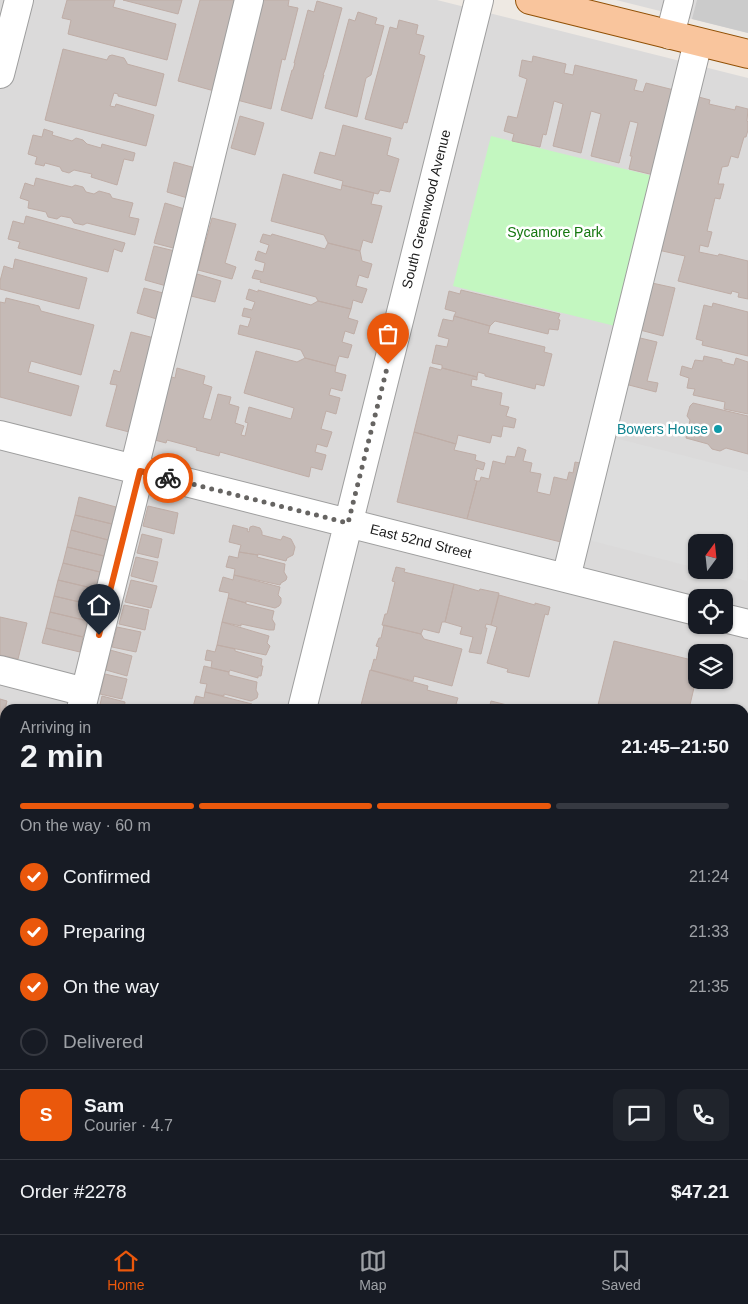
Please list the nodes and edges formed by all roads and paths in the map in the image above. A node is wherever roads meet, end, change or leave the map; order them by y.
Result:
1 (19, 0) edge
2 (249, 0) edge
3 (479, 0) edge
4 (530, 0) edge
5 (679, 0) edge
6 (670, 35) junction
7 (698, 42) junction
8 (748, 54) edge
9 (0, 74) edge
10 (0, 435) edge
11 (137, 470) junction
12 (348, 523) junction
13 (566, 578) junction
14 (688, 609) edge
15 (733, 620) edge
16 (748, 624) edge
17 (0, 670) edge
18 (83, 701) edge
19 (303, 704) edge

1 - 9 street
2 - 11 street
3 - 12 street, South Greenwood Avenue
4 - 6 main road
5 - 6 street
6 - 7 main road
7 - 8 main road
7 - 13 street
10 - 11 street, East 52nd Street
11 - 12 street, East 52nd Street
11 - 18 street
12 - 13 street, East 52nd Street
12 - 19 street, South Greenwood Avenue
13 - 14 street, East 52nd Street
15 - 16 street
17 - 18 street

